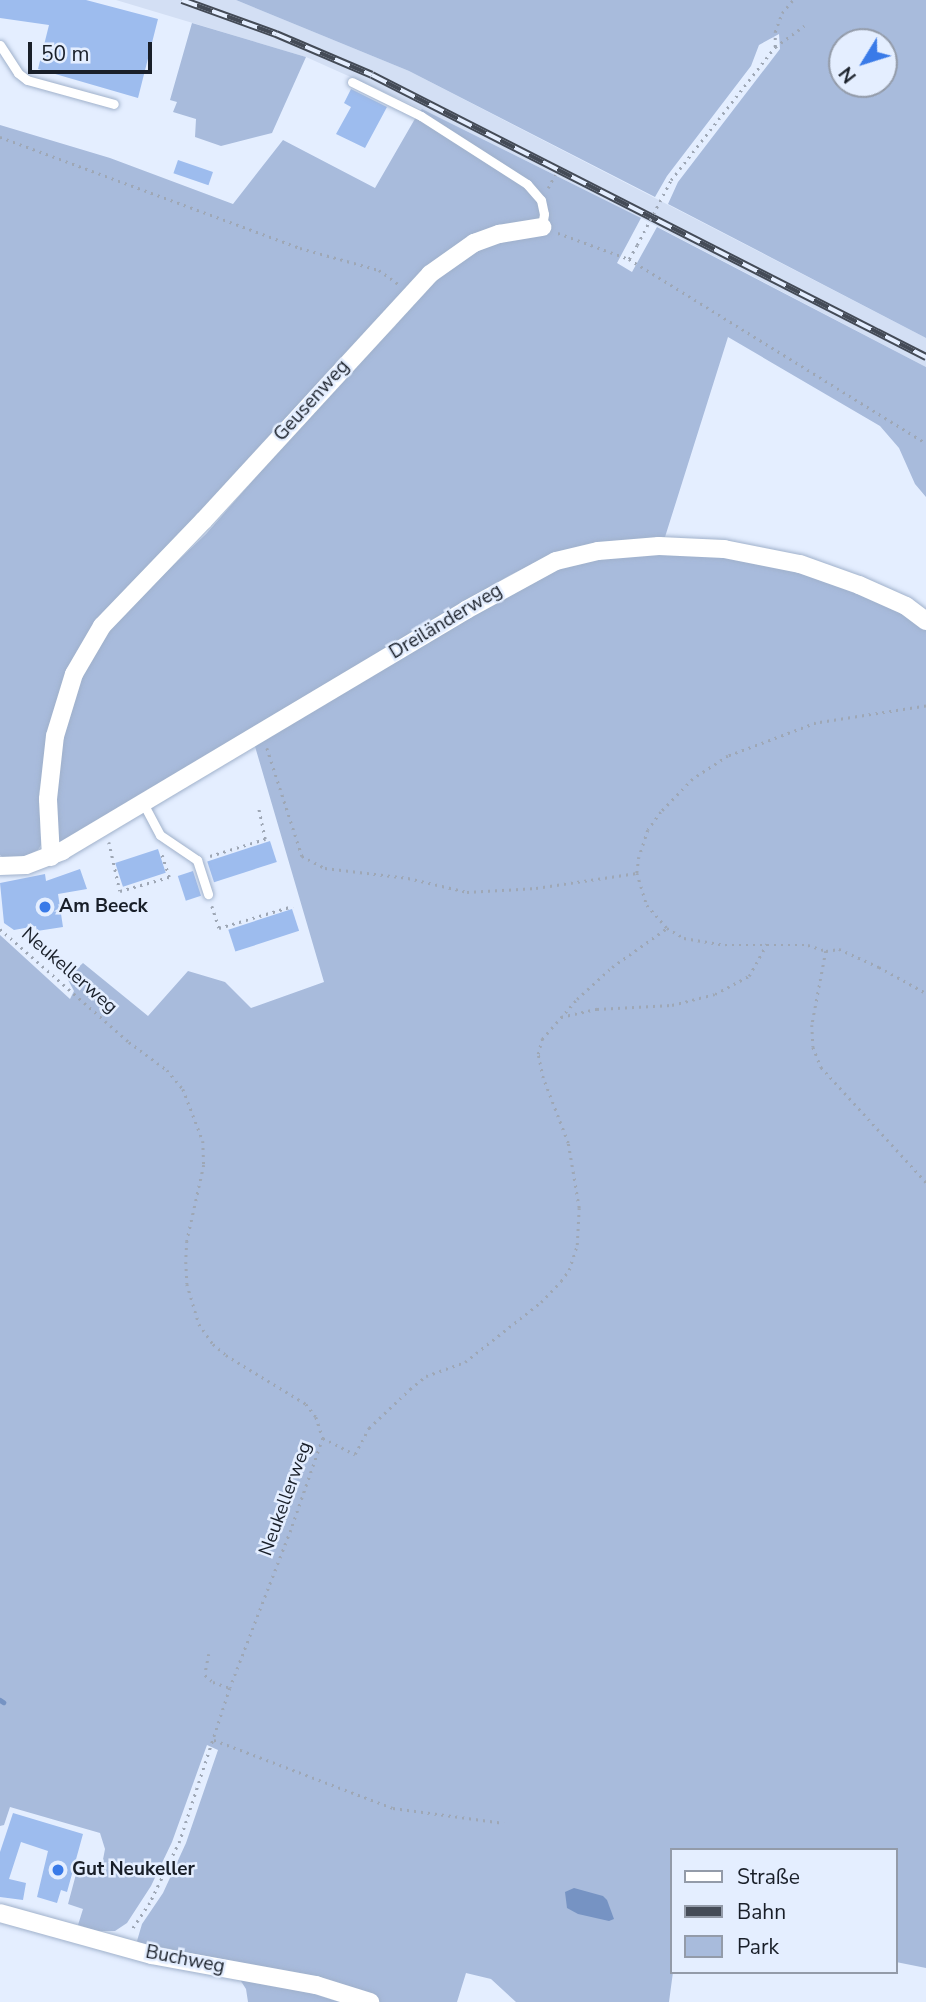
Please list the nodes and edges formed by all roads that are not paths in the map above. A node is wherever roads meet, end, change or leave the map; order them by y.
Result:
1 (0, 45) edge
2 (352, 82) dead end
3 (114, 104) dead end
4 (542, 228) joint
5 (926, 621) edge
6 (143, 803) junction
7 (51, 857) junction
8 (0, 866) edge
9 (208, 894) road end
10 (0, 1913) edge
11 (370, 2002) edge

1 - 3 lane
2 - 4 lane
4 - 7 street, Geusenweg
5 - 6 street, Dreiländerweg
6 - 7 street, Dreiländerweg
6 - 9 lane
7 - 8 street, Dreiländerweg
10 - 11 street, Buchweg

